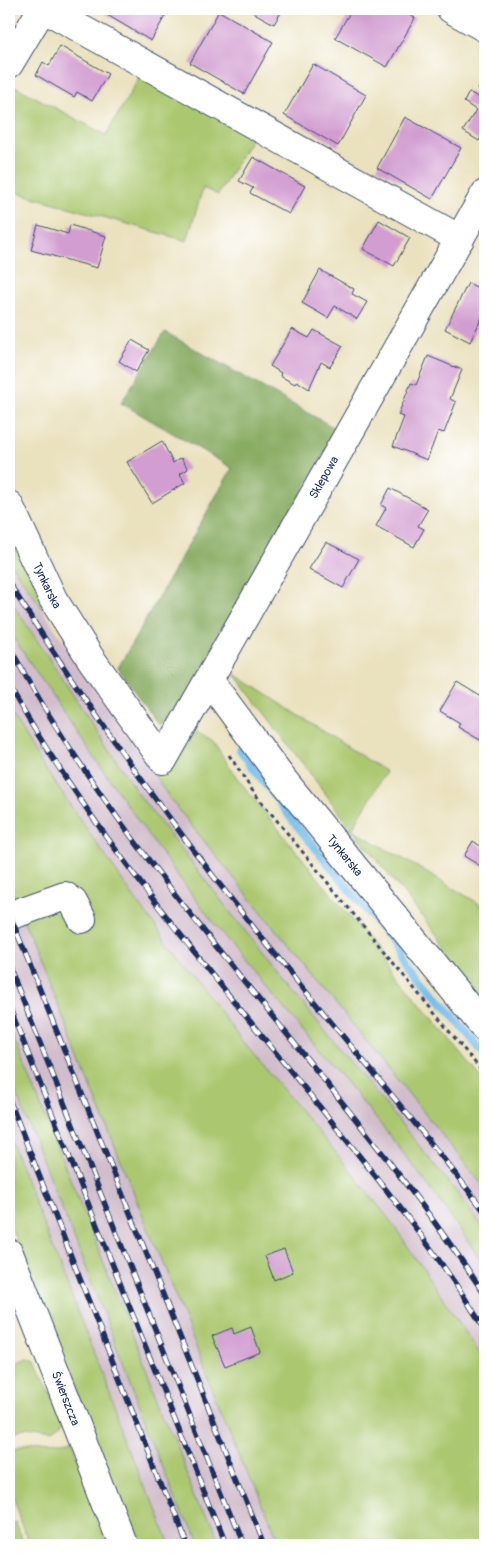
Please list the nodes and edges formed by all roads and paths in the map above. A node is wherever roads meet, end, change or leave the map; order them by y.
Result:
1 (450, 9) edge
2 (485, 28) edge
3 (9, 64) edge
4 (485, 194) edge
5 (460, 238) junction
6 (9, 505) edge
7 (209, 680) junction
8 (163, 760) joint
9 (9, 916) edge
10 (82, 919) dead end
11 (485, 1028) edge
12 (9, 1253) edge
13 (123, 1545) edge

1 - 2 street
3 - 5 street
4 - 5 street, Sklepowa
5 - 7 street, Sklepowa
6 - 8 street, Tynkarska
7 - 8 street, Sklepowa
7 - 11 street, Tynkarska
9 - 10 street
12 - 13 street, Świerszcza

